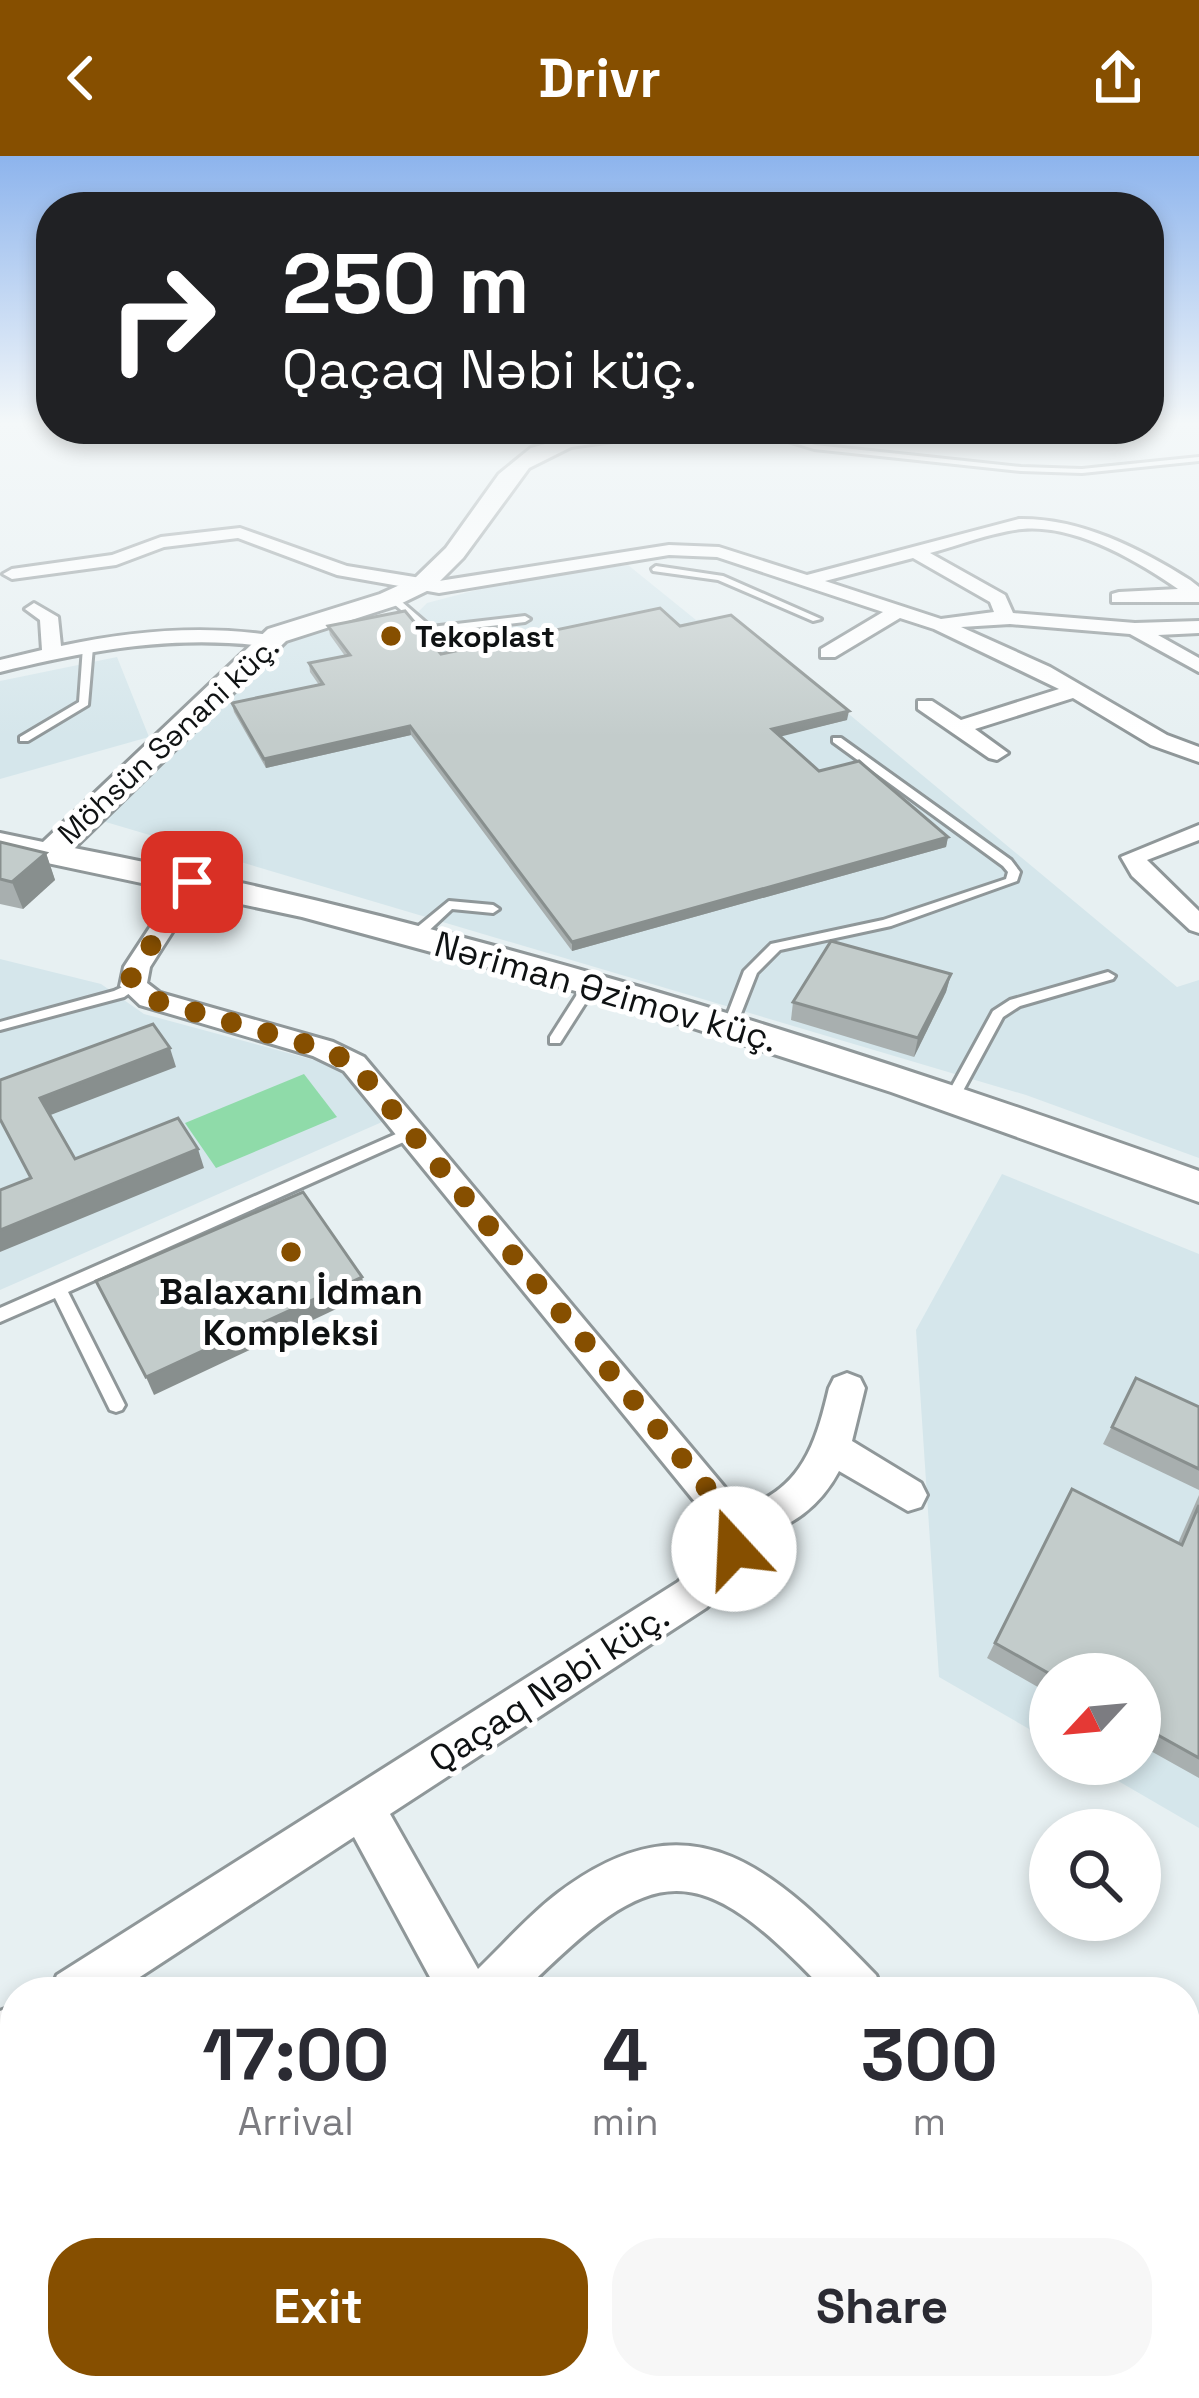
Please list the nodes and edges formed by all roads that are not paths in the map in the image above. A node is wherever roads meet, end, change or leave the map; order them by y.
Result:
1 (475, 528) edge
2 (1006, 528) edge
3 (1063, 528) edge
4 (916, 552) junction
5 (656, 569) dead end
6 (12, 574) dead end
7 (806, 580) junction
8 (423, 584) junction
9 (1198, 594) edge
10 (392, 598) junction
11 (773, 598) junction
12 (1119, 598) dead end
13 (34, 609) dead end
14 (899, 610) junction
15 (525, 619) dead end
16 (816, 619) dead end
17 (1006, 619) junction
18 (940, 625) junction
19 (1199, 628) edge
20 (1136, 631) junction
21 (270, 641) junction
22 (88, 647) junction
23 (828, 653) dead end
24 (52, 654) junction
25 (0, 666) edge
26 (1199, 666) edge
27 (1076, 690) junction
28 (925, 705) dead end
29 (960, 727) junction
30 (24, 739) dead end
31 (837, 740) dead end
32 (998, 753) dead end
33 (1199, 755) edge
34 (1199, 832) edge
35 (0, 843) edge
36 (51, 852) junction
37 (192, 882) junction
38 (493, 909) dead end
39 (1199, 925) edge
40 (415, 936) junction
41 (1108, 976) dead end
42 (134, 986) junction
43 (590, 986) junction
44 (0, 1026) edge
45 (730, 1026) junction
46 (555, 1040) dead end
47 (953, 1097) junction
48 (412, 1132) junction
49 (1199, 1187) edge
50 (59, 1290) junction
51 (0, 1315) edge
52 (847, 1388) dead end
53 (116, 1405) dead end
54 (833, 1448) junction
55 (908, 1495) dead end
56 (734, 1528) junction
57 (364, 1809) junction
58 (98, 1977) edge
59 (456, 1977) edge
60 (504, 1977) edge
61 (845, 1977) edge

1 - 8 street
2 - 4 street
3 - 9 street
4 - 7 street
4 - 17 street
5 - 11 lane
6 - 8 street
7 - 8 street
7 - 11 lane
7 - 14 street
8 - 10 street, Möhsün Sənani küç.
9 - 12 street
10 - 15 lane
10 - 21 street, Möhsün Sənani küç.
11 - 16 lane
13 - 24 street
14 - 18 street
14 - 23 street
17 - 18 street
17 - 20 street
18 - 27 street
19 - 20 street
20 - 26 street
21 - 22 street
21 - 36 street, Möhsün Sənani küç.
22 - 24 street
22 - 30 lane
24 - 25 street
27 - 29 street
27 - 33 street
28 - 29 street
29 - 32 street
31 - 45 lane
34 - 39 street
35 - 36 street, Nəriman Əzimov küç.
36 - 37 street, Nəriman Əzimov küç.
37 - 40 street, Nəriman Əzimov küç.
37 - 42 street
38 - 40 lane
40 - 43 street, Nəriman Əzimov küç.
41 - 47 lane
42 - 44 lane
42 - 48 street
43 - 45 street, Nəriman Əzimov küç.
43 - 46 lane
45 - 47 street, Nəriman Əzimov küç.
47 - 49 street, Nəriman Əzimov küç.
48 - 50 lane
48 - 56 street
50 - 51 lane
50 - 53 lane
52 - 54 street
54 - 55 street
54 - 56 street
56 - 57 street, Qaçaq Nəbi küç.
57 - 58 street, Qaçaq Nəbi küç.
57 - 59 street
60 - 61 street

